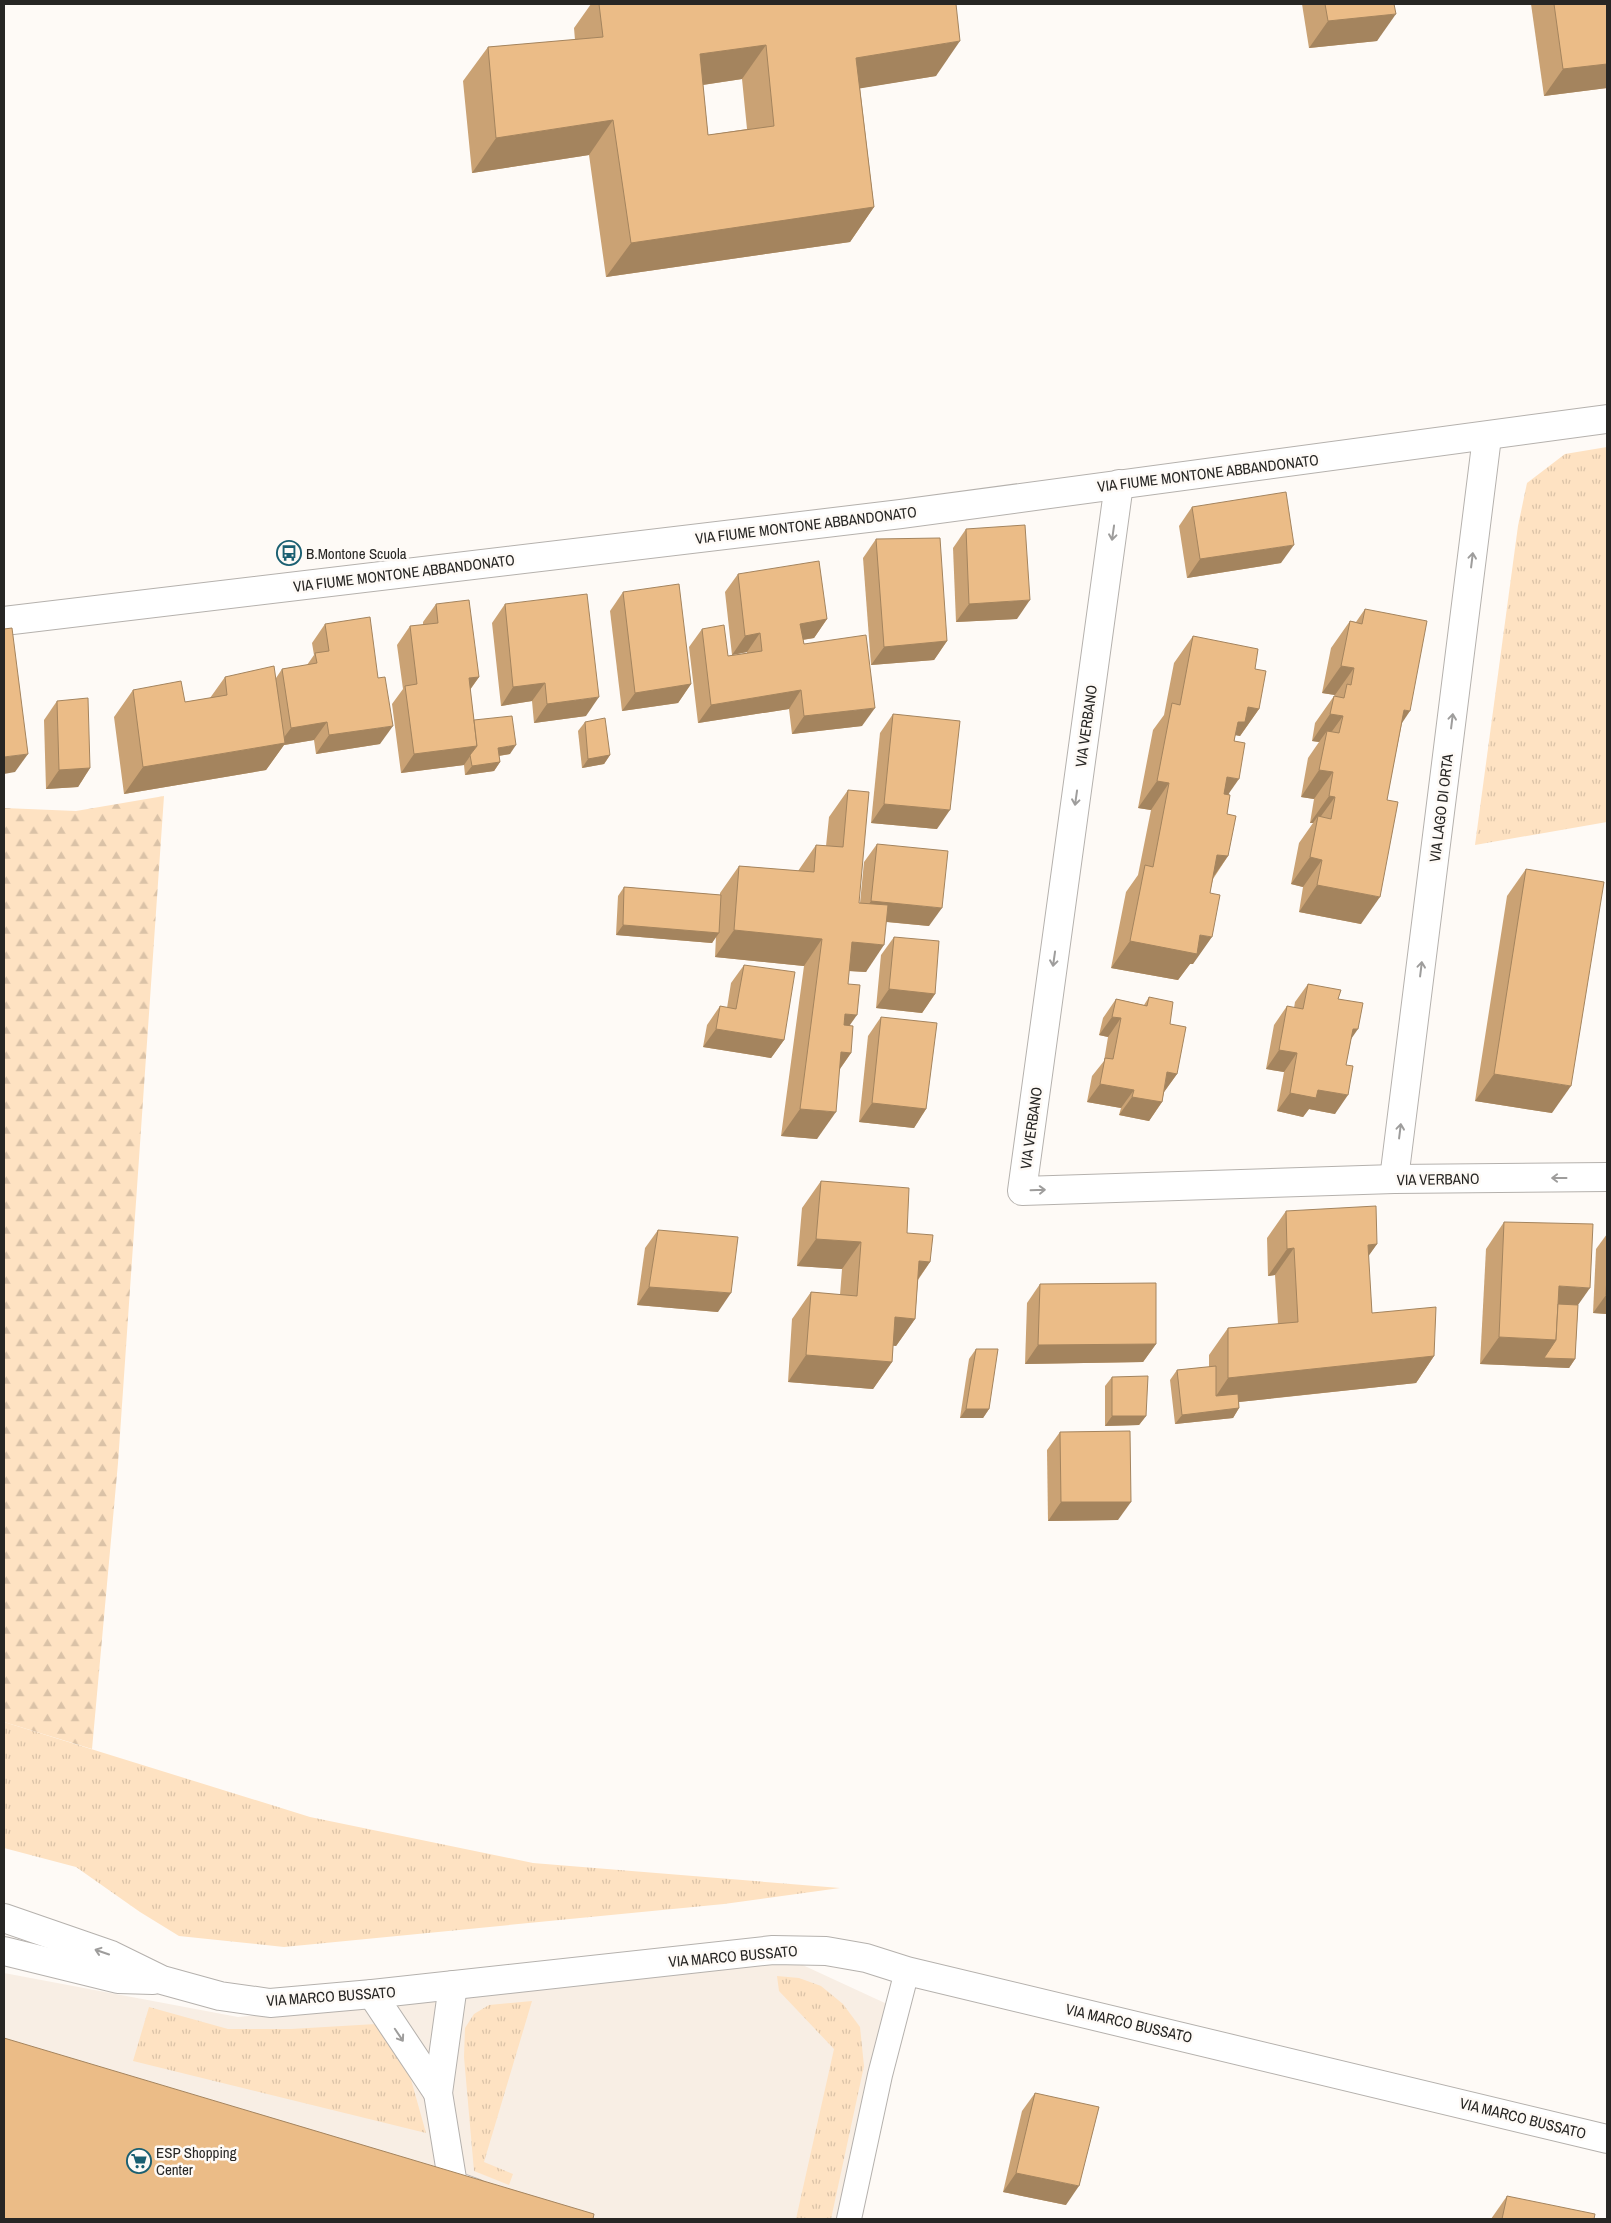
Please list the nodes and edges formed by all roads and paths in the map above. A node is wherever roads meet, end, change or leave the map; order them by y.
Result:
1 (1607, 419) edge
2 (1487, 437) junction
3 (1120, 484) junction
4 (4, 621) edge
5 (1607, 1177) edge
6 (1394, 1179) junction
7 (4, 1918) edge
8 (4, 1950) edge
9 (907, 1971) junction
10 (162, 1980) junction
11 (453, 1985) junction
12 (372, 1994) junction
13 (438, 2093) junction
14 (1607, 2139) edge
15 (497, 2200) edge
16 (848, 2219) edge

1 - 2 street, VIA FIUME MONTONE ABBANDONATO
2 - 3 street, VIA FIUME MONTONE ABBANDONATO
6 -> 2 street, VIA LAGO DI ORTA
3 - 4 street, VIA FIUME MONTONE ABBANDONATO
3 -> 6 street, VIA VERBANO
5 -> 6 street, VIA VERBANO
10 -> 7 street, VIA MARCO BUSSATO
8 - 10 street
9 - 11 street, VIA MARCO BUSSATO
9 - 14 street, VIA MARCO BUSSATO
9 - 16 lane
10 - 12 street, VIA MARCO BUSSATO
11 - 12 street, VIA MARCO BUSSATO
11 - 13 street
12 -> 13 street
13 - 15 street

